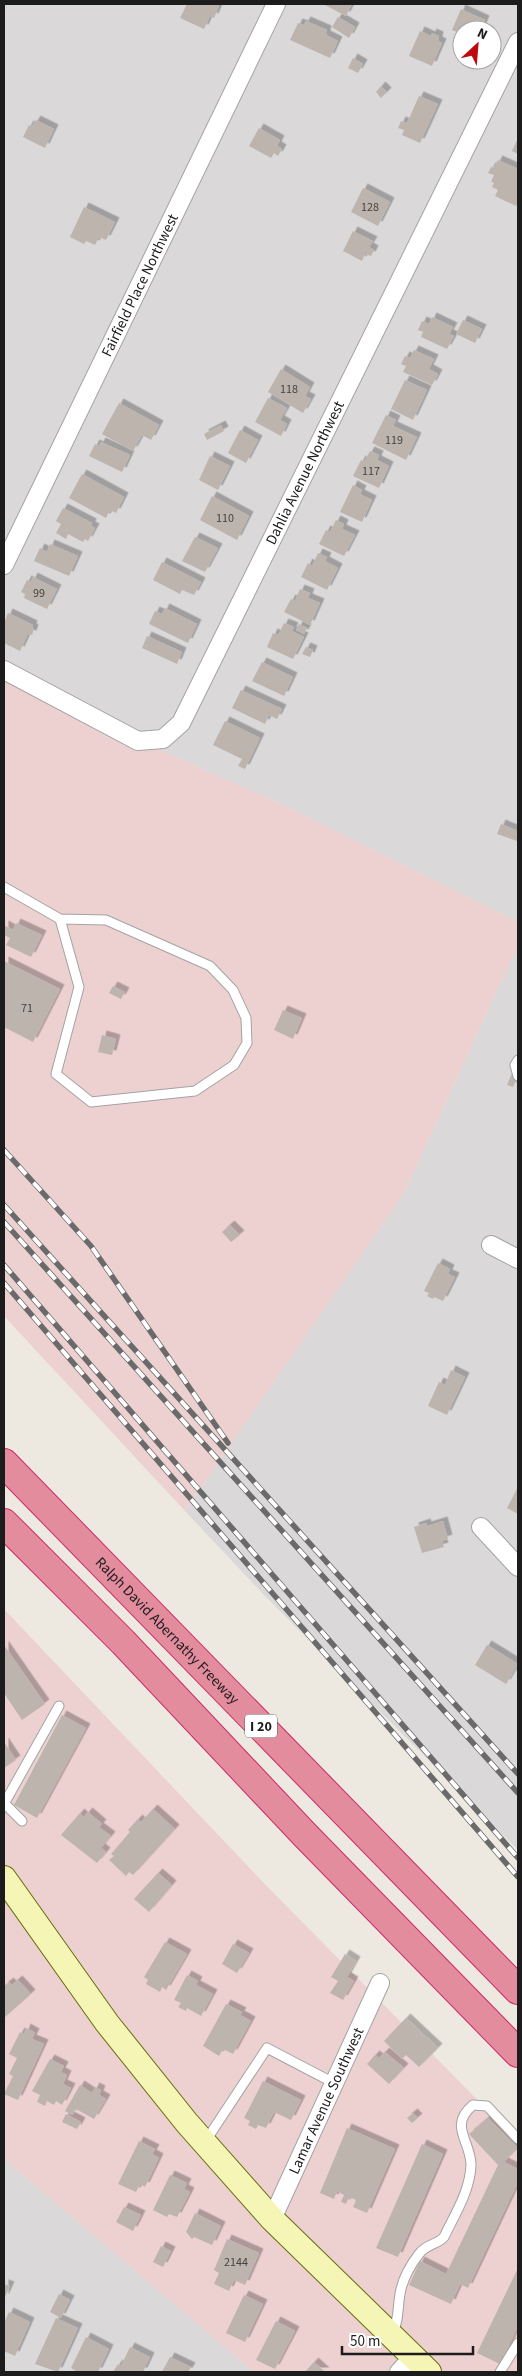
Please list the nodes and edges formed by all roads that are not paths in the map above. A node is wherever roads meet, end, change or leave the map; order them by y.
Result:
1 (276, 4) edge
2 (518, 42) edge
3 (4, 565) edge
4 (4, 670) edge
5 (4, 886) edge
6 (60, 919) junction
7 (518, 1060) edge
8 (518, 1076) edge
9 (491, 1245) dead end
10 (518, 1259) edge
11 (4, 1463) edge
12 (4, 1523) edge
13 (480, 1527) dead end
14 (518, 1567) edge
15 (59, 1706) dead end
16 (4, 1804) edge
17 (22, 1821) dead end
18 (4, 1878) edge
19 (380, 1983) dead end
20 (518, 1990) edge
21 (518, 2053) edge
22 (334, 2083) junction
23 (518, 2139) edge
24 (204, 2142) junction
25 (272, 2220) junction
26 (391, 2337) junction
27 (518, 2343) edge
28 (413, 2367) edge
29 (500, 2372) edge

1 - 3 street, Fairfield Place Northwest
2 - 4 street, Dahlia Avenue Northwest
5 - 6 lane
6 - 6 lane
7 - 8 lane
9 - 10 street
11 - 20 highway, Ralph David Abernathy Freeway / I 20
12 - 21 highway
13 - 14 street
15 - 16 lane
16 - 17 lane
18 - 24 main road
19 - 22 street, Lamar Avenue Southwest
22 - 24 lane
22 - 25 street, Lamar Avenue Southwest
23 - 26 lane
24 - 25 main road
25 - 26 main road
26 - 28 main road
27 - 29 lane

